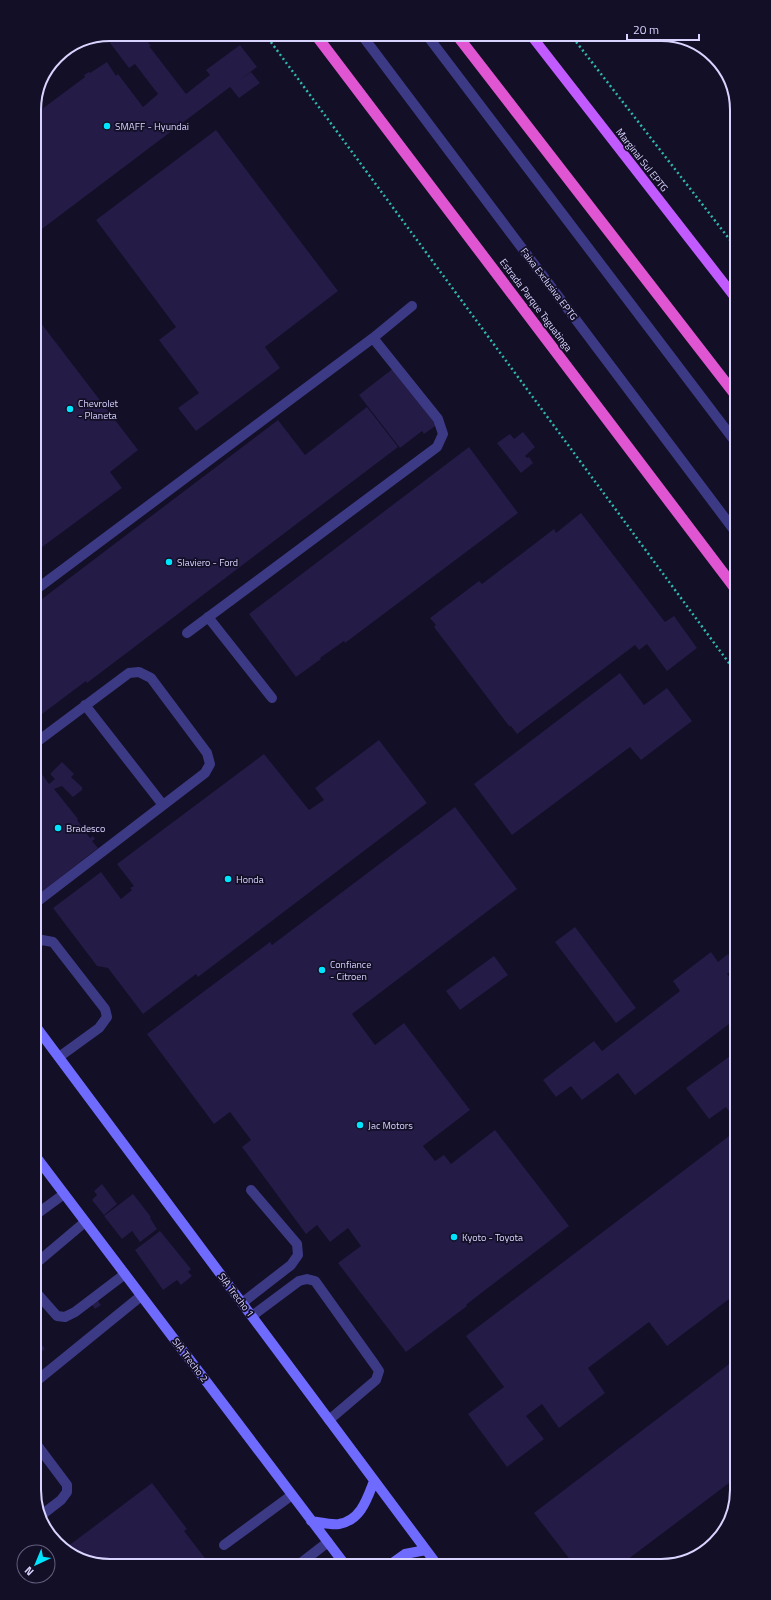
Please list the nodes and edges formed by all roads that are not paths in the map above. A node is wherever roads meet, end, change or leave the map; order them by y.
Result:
1 (320, 41) edge
2 (366, 41) edge
3 (431, 41) edge
4 (461, 41) edge
5 (535, 41) edge
6 (730, 291) edge
7 (412, 306) dead end
8 (373, 338) junction
9 (730, 388) edge
10 (730, 435) edge
11 (730, 525) edge
12 (730, 582) edge
13 (41, 586) edge
14 (208, 617) junction
15 (187, 633) dead end
16 (272, 698) dead end
17 (85, 705) junction
18 (41, 739) edge
19 (163, 805) junction
20 (41, 899) edge
21 (41, 940) edge
22 (41, 1033) edge
23 (59, 1057) junction
24 (41, 1163) edge
25 (251, 1190) dead end
26 (64, 1194) junction
27 (41, 1211) edge
28 (85, 1222) junction
29 (41, 1259) edge
30 (124, 1274) junction
31 (141, 1296) junction
32 (41, 1298) edge
33 (242, 1303) junction
34 (252, 1316) junction
35 (41, 1377) edge
36 (329, 1420) junction
37 (41, 1450) edge
38 (374, 1481) junction
39 (292, 1495) junction
40 (45, 1512) edge
41 (311, 1520) junction
42 (328, 1542) junction
43 (224, 1545) dead end
44 (426, 1550) junction
45 (306, 1559) edge
46 (341, 1559) edge
47 (398, 1559) edge
48 (433, 1559) edge

1 - 12 highway, Estrada Parque Taguatinga
2 - 11 lane, Faixa Exclusiva EPTG
3 - 10 lane
4 - 9 highway
5 - 6 main road, Marginal Sul EPTG
7 - 8 lane
8 - 13 lane
8 - 14 lane
14 - 15 lane
14 - 16 lane
17 - 18 lane
17 - 19 lane
17 - 19 lane
19 - 20 lane
21 - 23 lane
22 - 23 main road, SIA Trecho 1
23 - 33 main road, SIA Trecho 1
24 - 26 main road, SIA Trecho 2
25 - 33 lane
26 - 27 lane
26 - 28 main road, SIA Trecho 2
28 - 29 lane
28 - 30 main road, SIA Trecho 2
30 - 31 main road, SIA Trecho 2
30 - 32 lane
31 - 35 lane
31 - 39 main road, SIA Trecho 2
33 - 34 main road, SIA Trecho 1
34 - 36 main road, SIA Trecho 1
34 - 36 lane
36 - 38 main road, SIA Trecho 1
37 - 40 lane
38 - 41 main road
38 - 44 main road, SIA Trecho 1
39 - 41 main road, SIA Trecho 2
39 - 43 lane
41 - 42 main road, SIA Trecho 2
42 - 45 lane
42 - 46 main road, SIA Trecho 2
44 - 47 main road
44 - 48 main road, SIA Trecho 1

